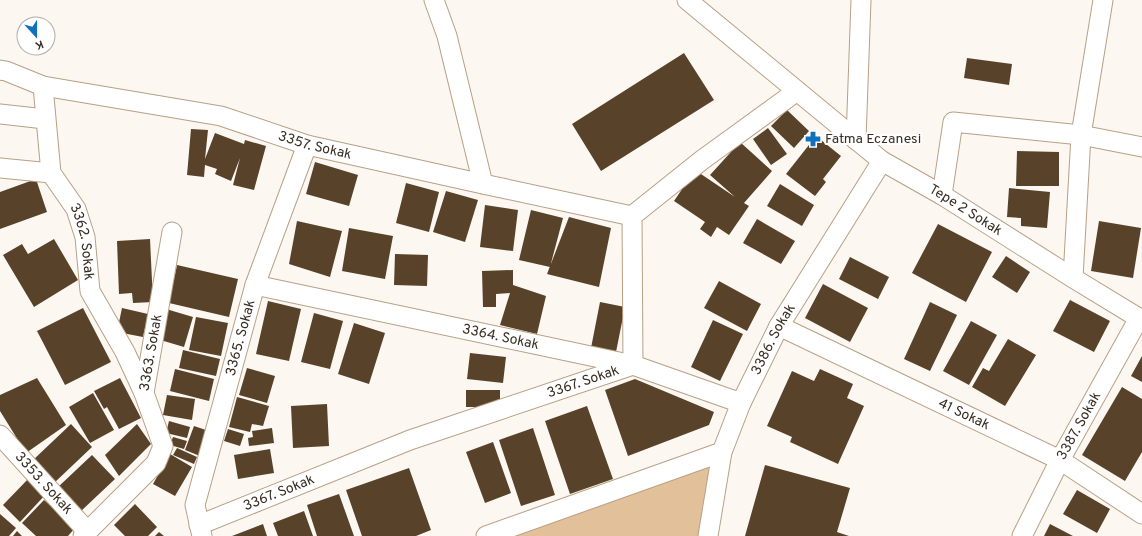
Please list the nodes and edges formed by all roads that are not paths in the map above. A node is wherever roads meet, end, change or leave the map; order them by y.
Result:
1 (434, 0) edge
2 (687, 0) edge
3 (861, 0) edge
4 (1103, 0) edge
5 (0, 70) edge
6 (43, 86) junction
7 (798, 91) junction
8 (0, 114) edge
9 (45, 119) junction
10 (1081, 135) junction
11 (856, 140) junction
12 (307, 145) junction
13 (1142, 147) edge
14 (882, 161) junction
15 (0, 168) edge
16 (51, 173) junction
17 (483, 184) junction
18 (942, 195) junction
19 (632, 216) junction
20 (172, 232) dead end
21 (1073, 278) junction
22 (255, 285) junction
23 (1140, 319) edge
24 (779, 326) junction
25 (634, 364) junction
26 (144, 393) junction
27 (742, 403) junction
28 (0, 435) edge
29 (722, 452) junction
30 (1060, 460) junction
31 (1142, 514) edge
32 (200, 530) edge
33 (85, 534) edge
34 (486, 536) edge
35 (708, 536) edge
36 (1022, 536) edge

1 - 17 street
2 - 7 street, Tepe 2 Sokak
3 - 11 street
4 - 10 street
5 - 6 street, 3357. Sokak
6 - 9 street, 3362. Sokak
6 - 12 street, 3357. Sokak
7 - 11 street, Tepe 2 Sokak
7 - 19 street
8 - 9 street
9 - 16 street, 3362. Sokak
10 - 13 street
10 - 18 street
10 - 21 street
11 - 14 street, Tepe 2 Sokak
12 - 17 street, 3357. Sokak
12 - 22 street, 3365. Sokak
14 - 18 street, Tepe 2 Sokak
14 - 24 street, 3386. Sokak
15 - 16 street
16 - 26 street, 3362. Sokak
17 - 19 street, 3357. Sokak
18 - 21 street, Tepe 2 Sokak
19 - 25 street, 3367. Sokak
20 - 26 street, 3363. Sokak
21 - 23 street, Tepe 2 Sokak
22 - 25 street, 3364. Sokak
22 - 32 street, 3365. Sokak
23 - 30 street, 3387. Sokak
24 - 27 street, 3386. Sokak
24 - 30 street, 41 Sokak
25 - 27 street, 3364. Sokak
25 - 32 street, 3367. Sokak
26 - 33 street, 3363. Sokak
27 - 29 street, 3386. Sokak
28 - 33 street, 3353. Sokak
29 - 34 street
29 - 35 street, 3386. Sokak
30 - 31 street, 41 Sokak
30 - 36 street, 3387. Sokak

